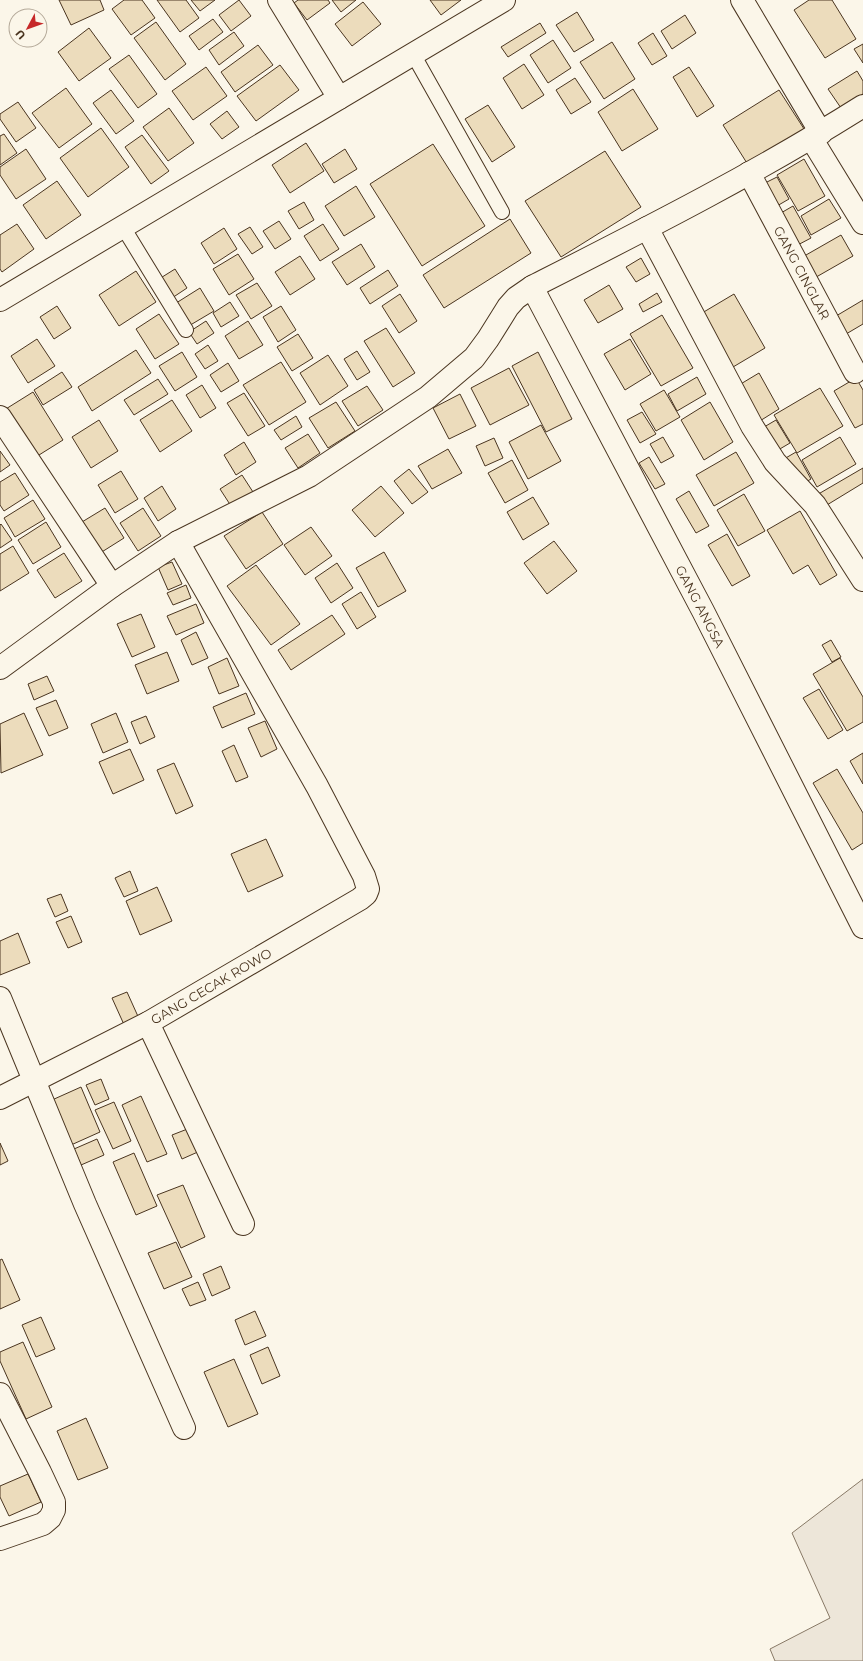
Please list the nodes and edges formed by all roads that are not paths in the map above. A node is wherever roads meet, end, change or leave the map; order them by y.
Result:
1 (279, 0) edge
2 (504, 0) edge
3 (742, 0) edge
4 (413, 54) junction
5 (339, 98) junction
6 (863, 106) edge
7 (816, 136) junction
8 (749, 173) junction
9 (502, 212) dead end
10 (863, 222) edge
11 (122, 227) junction
12 (647, 228) junction
13 (532, 288) junction
14 (0, 300) edge
15 (186, 330) dead end
16 (855, 372) dead end
17 (0, 417) edge
18 (178, 542) junction
19 (863, 580) edge
20 (112, 586) junction
21 (0, 668) edge
22 (860, 917) edge
23 (0, 998) edge
24 (148, 1023) junction
25 (35, 1081) junction
26 (0, 1098) edge
27 (243, 1224) dead end
28 (0, 1394) edge
29 (184, 1428) dead end
30 (0, 1539) edge

1 - 5 street
2 - 4 street
3 - 7 street
4 - 5 street
4 - 9 lane
5 - 11 street
6 - 7 street
7 - 8 street
7 - 10 street
8 - 12 street
8 - 16 street, GANG CINGLAR
11 - 14 street
11 - 15 lane
12 - 13 street
12 - 19 street
13 - 18 street
13 - 22 street, GANG ANGSA
17 - 20 street
18 - 20 street
18 - 24 street, GANG CECAK ROWO
20 - 21 street
23 - 25 street
24 - 25 street, GANG CECAK ROWO
24 - 27 street
25 - 26 street, GANG CECAK ROWO
25 - 29 street
28 - 30 street

